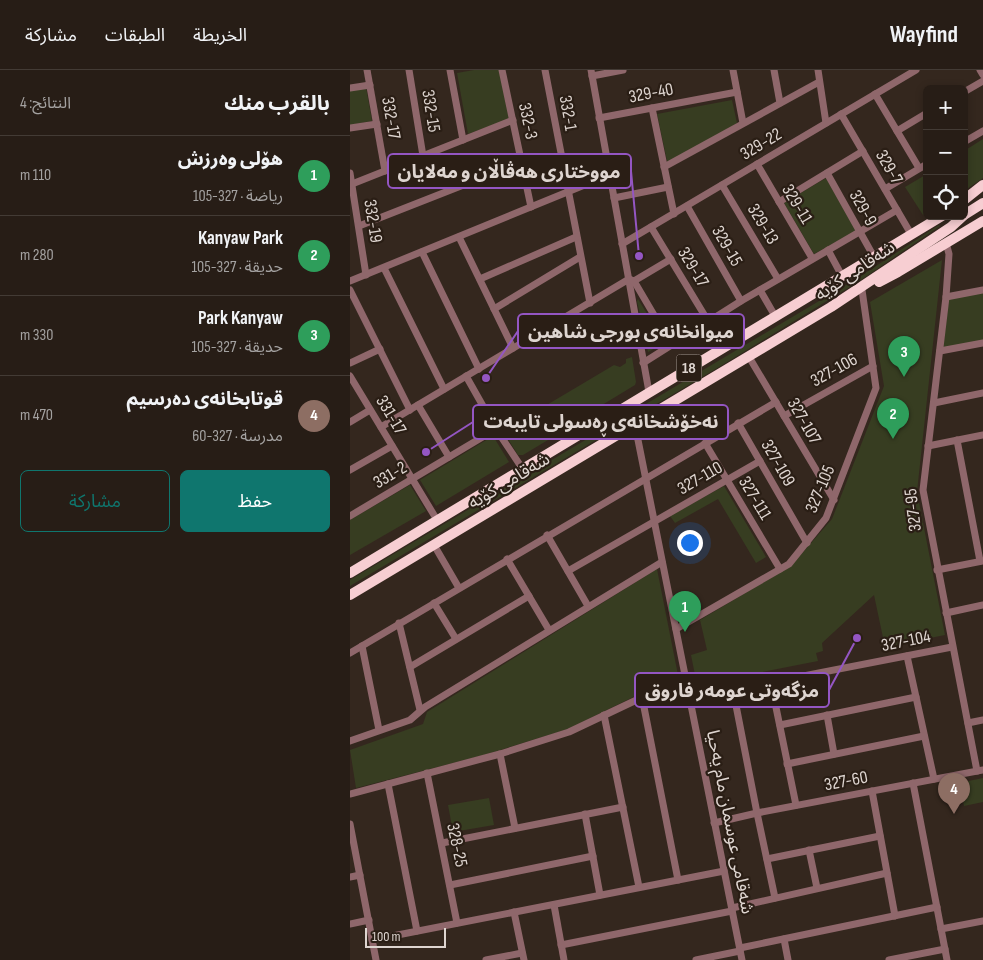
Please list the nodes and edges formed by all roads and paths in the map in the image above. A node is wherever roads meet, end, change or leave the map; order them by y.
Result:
1 (367, 70) edge
2 (409, 70) edge
3 (450, 70) edge
4 (502, 70) edge
5 (545, 70) edge
6 (623, 70) edge
7 (734, 70) edge
8 (774, 70) edge
9 (818, 70) edge
10 (916, 70) edge
11 (980, 70) edge
12 (591, 73) edge
13 (983, 75) edge
14 (983, 81) edge
15 (819, 82) junction
16 (370, 85) junction
17 (350, 88) edge
18 (968, 90) edge
19 (738, 92) junction
20 (875, 94) junction
21 (780, 103) junction
22 (652, 108) junction
23 (841, 114) junction
24 (923, 115) edge
25 (599, 118) junction
26 (513, 120) junction
27 (743, 123) junction
28 (377, 124) junction
29 (826, 124) junction
30 (350, 128) edge
31 (897, 131) junction
32 (983, 131) edge
33 (463, 140) junction
34 (968, 140) edge
35 (863, 151) junction
36 (423, 156) junction
37 (522, 162) junction
38 (757, 164) junction
39 (923, 166) edge
40 (664, 167) junction
41 (920, 168) junction
42 (385, 171) junction
43 (350, 173) edge
44 (827, 173) junction
45 (609, 175) junction
46 (352, 184) junction
47 (722, 185) junction
48 (983, 185) edge
49 (668, 188) junction
50 (885, 189) junction
51 (567, 192) junction
52 (968, 197) edge
53 (614, 198) junction
54 (779, 202) junction
55 (983, 203) edge
56 (687, 206) junction
57 (532, 207) junction
58 (897, 210) junction
59 (968, 213) edge
60 (674, 214) junction
61 (935, 220) edge
62 (959, 220) edge
63 (983, 221) edge
64 (359, 226) junction
65 (651, 227) junction
66 (859, 232) junction
67 (911, 234) junction
68 (459, 237) junction
69 (576, 237) junction
70 (946, 243) junction
71 (622, 244) junction
72 (828, 250) junction
73 (422, 252) junction
74 (580, 257) junction
75 (874, 257) junction
76 (812, 258) junction
77 (671, 260) junction
78 (384, 268) junction
79 (366, 274) junction
80 (842, 276) junction
81 (480, 279) junction
82 (778, 279) junction
83 (632, 280) junction
84 (350, 281) edge
85 (350, 290) edge
86 (760, 290) junction
87 (862, 290) junction
88 (983, 290) edge
89 (946, 297) junction
90 (742, 301) junction
91 (590, 303) junction
92 (831, 307) junction
93 (494, 309) junction
94 (775, 316) junction
95 (708, 321) junction
96 (983, 342) edge
97 (672, 344) junction
98 (514, 348) junction
99 (380, 349) junction
100 (940, 351) junction
101 (749, 357) junction
102 (350, 363) edge
103 (643, 363) junction
104 (873, 366) junction
105 (479, 369) junction
106 (350, 376) edge
107 (466, 376) junction
108 (444, 389) junction
109 (648, 392) junction
110 (983, 393) edge
111 (776, 402) junction
112 (934, 403) junction
113 (418, 405) junction
114 (370, 410) junction
115 (410, 410) junction
116 (784, 416) junction
117 (350, 422) edge
118 (738, 423) junction
119 (635, 425) junction
120 (381, 427) junction
121 (496, 429) junction
122 (983, 435) edge
123 (957, 440) junction
124 (705, 443) junction
125 (392, 446) junction
126 (928, 446) junction
127 (449, 457) junction
128 (760, 462) junction
129 (522, 468) junction
130 (350, 470) edge
131 (646, 477) junction
132 (412, 479) junction
133 (727, 480) junction
134 (834, 500) junction
135 (350, 516) edge
136 (437, 520) junction
137 (655, 521) junction
138 (547, 535) junction
139 (807, 543) junction
140 (434, 545) junction
141 (507, 559) junction
142 (981, 561) edge
143 (662, 562) junction
144 (780, 569) junction
145 (937, 570) junction
146 (568, 571) junction
147 (350, 573) edge
148 (459, 588) junction
149 (350, 595) edge
150 (529, 596) junction
151 (434, 603) junction
152 (983, 605) edge
153 (588, 606) junction
154 (946, 613) junction
155 (399, 624) junction
156 (676, 629) junction
157 (550, 630) junction
158 (456, 639) junction
159 (362, 646) junction
160 (952, 647) junction
161 (350, 653) edge
162 (907, 656) junction
163 (410, 667) junction
164 (685, 677) junction
165 (771, 683) junction
166 (733, 690) junction
167 (642, 697) junction
168 (916, 697) junction
169 (690, 698) junction
170 (420, 710) junction
171 (604, 715) junction
172 (827, 715) junction
173 (983, 720) edge
174 (968, 723) junction
175 (780, 725) junction
176 (380, 730) junction
177 (924, 736) junction
178 (350, 741) edge
179 (500, 754) junction
180 (834, 754) junction
181 (787, 764) junction
182 (980, 770) edge
183 (427, 773) junction
184 (934, 779) junction
185 (913, 783) junction
186 (388, 784) junction
187 (872, 791) junction
188 (350, 794) edge
189 (796, 805) junction
190 (623, 806) junction
191 (756, 813) junction
192 (585, 814) junction
193 (714, 823) junction
194 (350, 824) edge
195 (515, 828) junction
196 (880, 836) junction
197 (442, 843) junction
198 (809, 850) junction
199 (593, 856) junction
200 (767, 859) junction
201 (724, 871) junction
202 (887, 873) junction
203 (360, 875) junction
204 (350, 877) edge
205 (678, 880) junction
206 (450, 885) junction
207 (639, 887) junction
208 (817, 888) junction
209 (600, 895) junction
210 (775, 898) junction
211 (554, 905) junction
212 (937, 907) junction
213 (732, 909) junction
214 (514, 912) junction
215 (894, 916) junction
216 (369, 920) junction
217 (983, 921) edge
218 (457, 923) junction
219 (350, 924) edge
220 (941, 929) junction
221 (417, 931) junction
222 (784, 939) junction
223 (372, 940) junction
224 (561, 945) junction
225 (945, 949) junction
226 (740, 950) junction
227 (523, 956) edge
228 (902, 959) edge
229 (376, 960) edge
230 (486, 960) edge
231 (564, 960) edge
232 (696, 960) edge
233 (742, 960) edge
234 (788, 960) edge
235 (889, 960) edge
236 (947, 960) edge

1 - 16 street, 332-17
2 - 36 street, 332-15
3 - 33 street
4 - 26 street, 332-3
5 - 51 street, 332-1
6 - 12 street
7 - 19 street
8 - 21 street
9 - 15 street
10 - 20 street, 329-22
11 - 13 street
12 - 25 street
14 - 18 street
15 - 21 street
15 - 29 street
16 - 17 street
16 - 28 street, 332-17
19 - 22 street, 329-40
19 - 27 street
20 - 23 street, 329-22
20 - 31 street
21 - 27 street
22 - 25 street, 329-40
22 - 40 street
23 - 29 street, 329-22
23 - 35 street, 329-7
24 - 31 street
25 - 45 street
26 - 33 street
26 - 37 street, 332-3
27 - 40 street
28 - 30 street
28 - 42 street, 332-17
29 - 38 street, 329-22
31 - 41 street
32 - 34 street
33 - 36 street
35 - 44 street
35 - 50 street, 329-7
36 - 42 street
37 - 57 street, 332-3
37 - 64 street
38 - 47 street, 329-22
38 - 54 street, 329-11
39 - 41 street
40 - 49 street
41 - 50 street
42 - 46 street
43 - 46 street, 332-19
44 - 54 street
44 - 66 street, 329-9
45 - 51 street
45 - 53 street
46 - 64 street, 332-19
47 - 56 street, 329-22
47 - 82 street, 329-13
48 - 52 highway
49 - 53 street
49 - 60 street
50 - 58 street, 329-7
51 - 57 street
51 - 69 street, 332-1
53 - 71 street
54 - 76 street, 329-11
55 - 59 highway, شەقامی کۆیە / 18
56 - 60 street, 329-22
56 - 90 street, 329-15
57 - 68 street
58 - 66 street
58 - 67 street, 329-7
60 - 65 street, 329-22
61 - 67 highway, شەقامی کۆیە / 18
62 - 92 highway, شەقامی کۆیە / 18
63 - 70 highway
64 - 79 street, 332-19
65 - 71 street, 329-22
65 - 77 street, 329-17
66 - 72 street
66 - 75 street, 329-9
67 - 75 highway, شەقامی کۆیە / 18
68 - 73 street
68 - 81 street
69 - 74 street, 332-1
69 - 81 street
70 - 87 highway
70 - 89 street, 327-95
71 - 83 street
72 - 76 street
72 - 80 street
73 - 78 street
73 - 105 street
74 - 91 street, 332-1
74 - 93 street
75 - 80 highway, شەقامی کۆیە / 18
76 - 82 street
77 - 83 street
77 - 95 street, 329-17
78 - 79 street
78 - 108 street
79 - 84 street
80 - 94 highway, شەقامی کۆیە / 18
81 - 93 street
82 - 86 street
83 - 91 street
83 - 97 street
83 - 103 street
85 - 99 street
86 - 90 street
86 - 94 street
87 - 92 highway
87 - 104 street, 327-105
88 - 89 street
89 - 100 street, 327-95
90 - 95 street
91 - 98 street
92 - 101 highway, شەقامی کۆیە / 18
93 - 98 street
94 - 109 highway, شەقامی کۆیە / 18
95 - 97 street
96 - 100 street
97 - 103 street
98 - 105 street
99 - 102 street
99 - 115 street
100 - 112 street, 327-95
101 - 111 street, 327-107
101 - 119 highway, شەقامی کۆیە / 18
103 - 109 street
104 - 116 street, 327-106
104 - 134 street, 327-105
105 - 107 street
106 - 114 street, 331-17
107 - 108 street
107 - 121 street
108 - 113 street
109 - 129 highway, شەقامی کۆیە / 18
110 - 112 street
111 - 116 street, 327-107
111 - 118 street
112 - 126 street, 327-95
113 - 115 street
113 - 127 street
114 - 117 street
114 - 120 street, 331-17
115 - 120 street
116 - 134 street, 327-107
118 - 124 street
118 - 128 street, 327-109
119 - 131 street, شەقامی عوسمان مام یەحیا
119 - 140 highway, شەقامی کۆیە / 18
120 - 125 street, 331-17
121 - 127 street, 331-2
121 - 129 street
122 - 123 street
123 - 126 street
123 - 142 street
124 - 131 street
124 - 133 street, 327-111
125 - 130 street
125 - 132 street, 331-17
126 - 145 street, 327-95
127 - 132 street, 331-2
128 - 133 street, 327-110
128 - 139 street, 327-109
129 - 136 highway, شەقامی کۆیە / 18
131 - 137 street, شەقامی عوسمان مام یەحیا
131 - 138 street
132 - 135 street, 331-2
132 - 136 street, 331-17
133 - 137 street, 327-110
133 - 144 street, 327-111
134 - 139 street, 327-105
136 - 147 highway, شەقامی کۆیە / 18
137 - 143 street, شەقامی عوسمان مام یەحیا
137 - 146 street, 327-110
138 - 141 street
138 - 146 street
139 - 144 street, 327-105
140 - 148 street
140 - 149 highway, شەقامی کۆیە / 18
141 - 148 street
141 - 150 street
142 - 145 street
143 - 153 street
143 - 156 street, شەقامی عوسمان مام یەحیا
144 - 156 street, 327-105
145 - 154 street, 327-95
146 - 153 street
148 - 151 street
150 - 157 street
150 - 158 street
151 - 155 street
151 - 158 street
152 - 154 street
153 - 157 street
154 - 160 street, 327-95
155 - 159 street
155 - 163 street
156 - 164 street, شەقامی عوسمان مام یەحیا
157 - 170 street
158 - 163 street
159 - 161 street
159 - 176 street
160 - 162 street, 327-104
160 - 174 street, 327-95
162 - 165 street, 327-104
162 - 168 street
163 - 170 street
164 - 167 street
164 - 169 street, شەقامی عوسمان مام یەحیا
165 - 166 street, 327-104
165 - 175 street
166 - 169 street, 327-104
166 - 191 street
167 - 171 street
167 - 205 street
168 - 172 street
168 - 177 street
169 - 193 street, شەقامی عوسمان مام یەحیا
170 - 176 street
171 - 179 street
171 - 190 street
172 - 175 street
172 - 180 street
173 - 174 street
174 - 182 street, 327-95
175 - 181 street
176 - 178 street
177 - 180 street
177 - 184 street
179 - 183 street
179 - 195 street
180 - 181 street
181 - 189 street
182 - 184 street, 327-60
183 - 186 street
183 - 197 street, 328-25
184 - 185 street, 327-60
185 - 187 street, 327-60
185 - 212 street
186 - 188 street
186 - 221 street
187 - 189 street, 327-60
187 - 196 street
189 - 191 street, 327-60
190 - 192 street
190 - 207 street
191 - 193 street, 327-60
191 - 200 street
192 - 195 street
192 - 199 street
193 - 201 street, شەقامی عوسمان مام یەحیا
194 - 203 street
195 - 197 street
196 - 198 street
196 - 202 street
197 - 206 street, 328-25
198 - 200 street
198 - 208 street
199 - 206 street
199 - 209 street
200 - 210 street
201 - 205 street
201 - 213 street, شەقامی عوسمان مام یەحیا
202 - 208 street
202 - 215 street
203 - 204 street
203 - 216 street
205 - 207 street
206 - 218 street, 328-25
207 - 209 street
208 - 210 street
209 - 211 street
210 - 213 street
211 - 214 street
211 - 224 street
212 - 215 street
212 - 220 street
213 - 224 street
213 - 226 street, شەقامی عوسمان مام یەحیا
214 - 218 street
214 - 227 street
215 - 222 street
216 - 219 street
216 - 223 street
217 - 220 street
218 - 221 street
220 - 225 street
221 - 223 street
222 - 226 street
222 - 234 street
223 - 229 street
224 - 231 street
225 - 228 street
225 - 236 street
226 - 232 street
226 - 233 street, شەقامی عوسمان مام یەحیا
227 - 230 street
228 - 235 street

